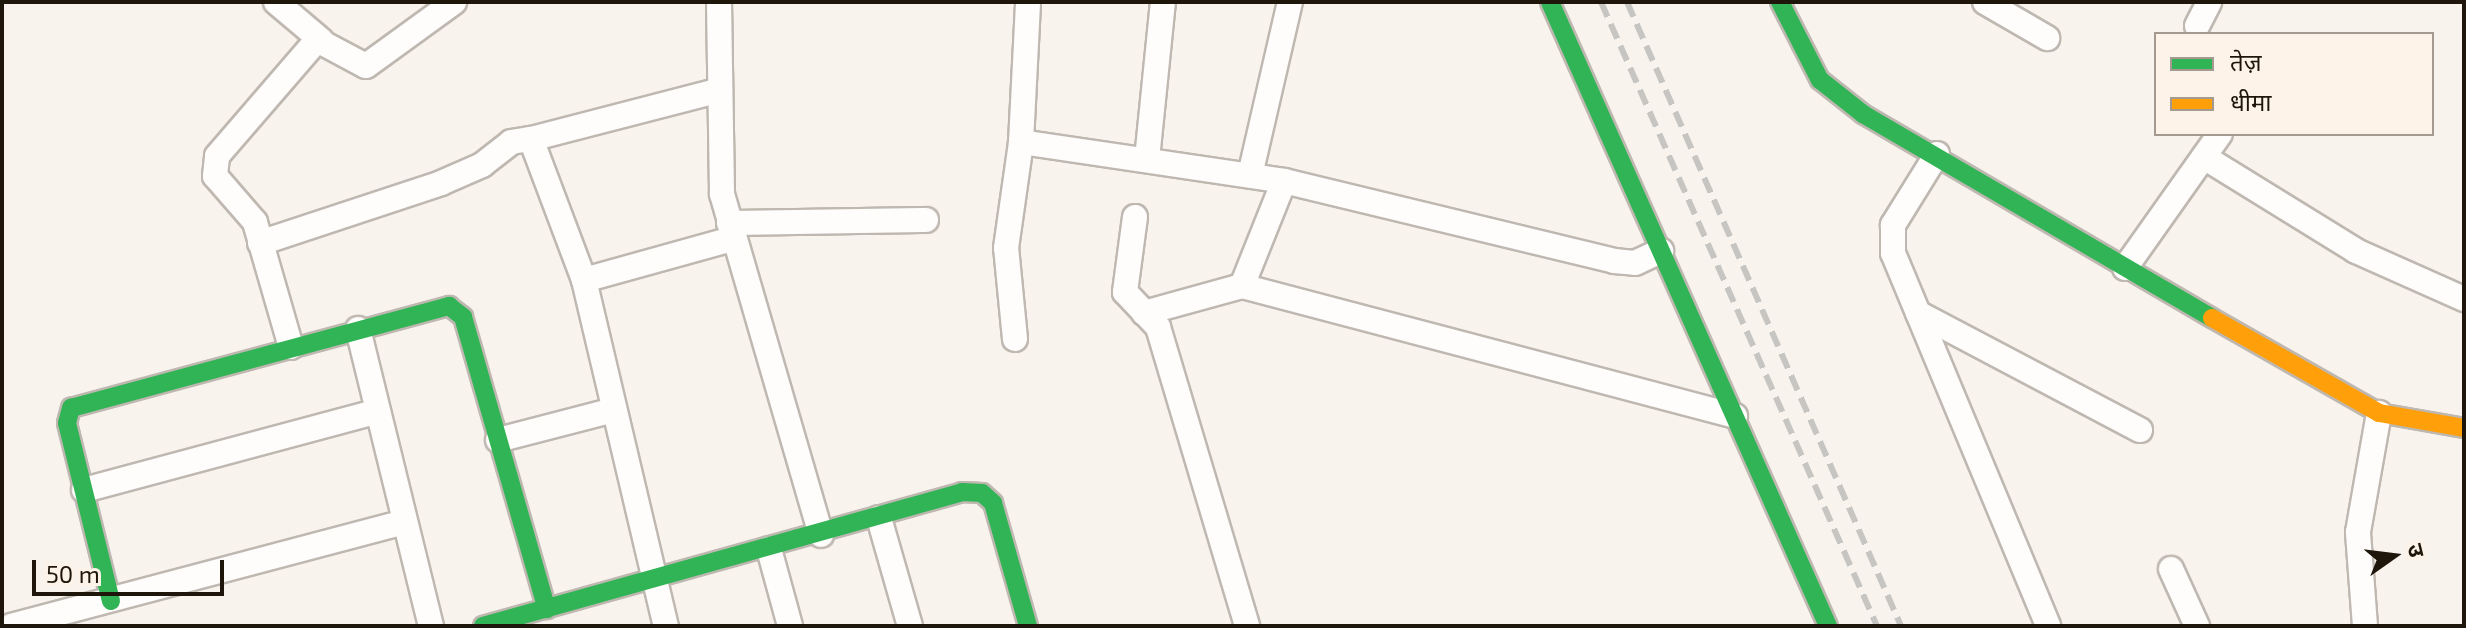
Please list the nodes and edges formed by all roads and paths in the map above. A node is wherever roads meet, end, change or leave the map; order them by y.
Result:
1 (276, 2) edge
2 (454, 2) edge
3 (719, 2) edge
4 (1028, 2) edge
5 (1163, 2) edge
6 (1290, 2) edge
7 (1550, 2) edge
8 (1780, 2) edge
9 (1985, 2) edge
10 (2209, 2) edge
11 (2197, 26) dead end
12 (2047, 38) dead end
13 (321, 40) junction
14 (720, 90) junction
15 (2219, 136) edge
16 (531, 139) junction
17 (1021, 142) junction
18 (1937, 154) junction
19 (2204, 157) junction
20 (1147, 159) junction
21 (1250, 175) junction
22 (1284, 181) junction
23 (1135, 217) dead end
24 (926, 220) dead end
25 (730, 231) junction
26 (260, 243) junction
27 (1661, 251) junction
28 (2125, 268) junction
29 (584, 280) junction
30 (1242, 286) junction
31 (2464, 299) edge
32 (1144, 313) junction
33 (1918, 313) junction
34 (358, 329) junction
35 (1015, 339) dead end
36 (291, 347) junction
37 (614, 410) junction
38 (378, 411) junction
39 (2379, 413) junction
40 (1735, 416) junction
41 (2464, 428) edge
42 (2140, 430) dead end
43 (498, 440) junction
44 (84, 490) junction
45 (879, 518) junction
46 (405, 522) junction
47 (821, 535) junction
48 (769, 549) junction
49 (2171, 569) dead end
50 (653, 579) junction
51 (111, 601) junction
52 (547, 609) junction
53 (11, 626) edge
54 (431, 626) edge
55 (483, 626) edge
56 (666, 626) edge
57 (790, 626) edge
58 (910, 626) edge
59 (1028, 626) edge
60 (1247, 626) edge
61 (1828, 626) edge
62 (2048, 626) edge
63 (2197, 626) edge
64 (2365, 626) edge

1 - 13 street
2 - 13 street
3 - 14 street
4 - 17 street
5 - 20 street
6 - 21 street
7 - 27 street
8 - 18 street
9 - 12 street
10 - 11 street
13 - 26 street
14 - 16 street
14 - 25 street
15 - 19 street
16 - 26 street
16 - 29 street
17 - 20 street
17 - 35 street
18 - 28 street
18 - 33 street
19 - 28 street
19 - 31 street
20 - 21 street
21 - 22 street
22 - 27 street
22 - 30 street
23 - 32 street
24 - 25 street
25 - 29 street
25 - 47 street
26 - 36 street
27 - 40 street
28 - 39 street
29 - 37 street
30 - 32 street
30 - 40 street
32 - 60 street
33 - 42 street
33 - 62 street
34 - 36 street
34 - 38 street
34 - 43 street
36 - 44 street
37 - 43 street
37 - 50 street
38 - 44 street
38 - 46 street
39 - 41 street
39 - 64 street
40 - 61 street
43 - 52 street
44 - 51 street
45 - 47 street
45 - 58 street
45 - 59 street
46 - 51 street
46 - 54 street
47 - 48 street
48 - 50 street
48 - 57 street
49 - 63 street
50 - 52 street
50 - 56 street
51 - 53 street
52 - 55 street

